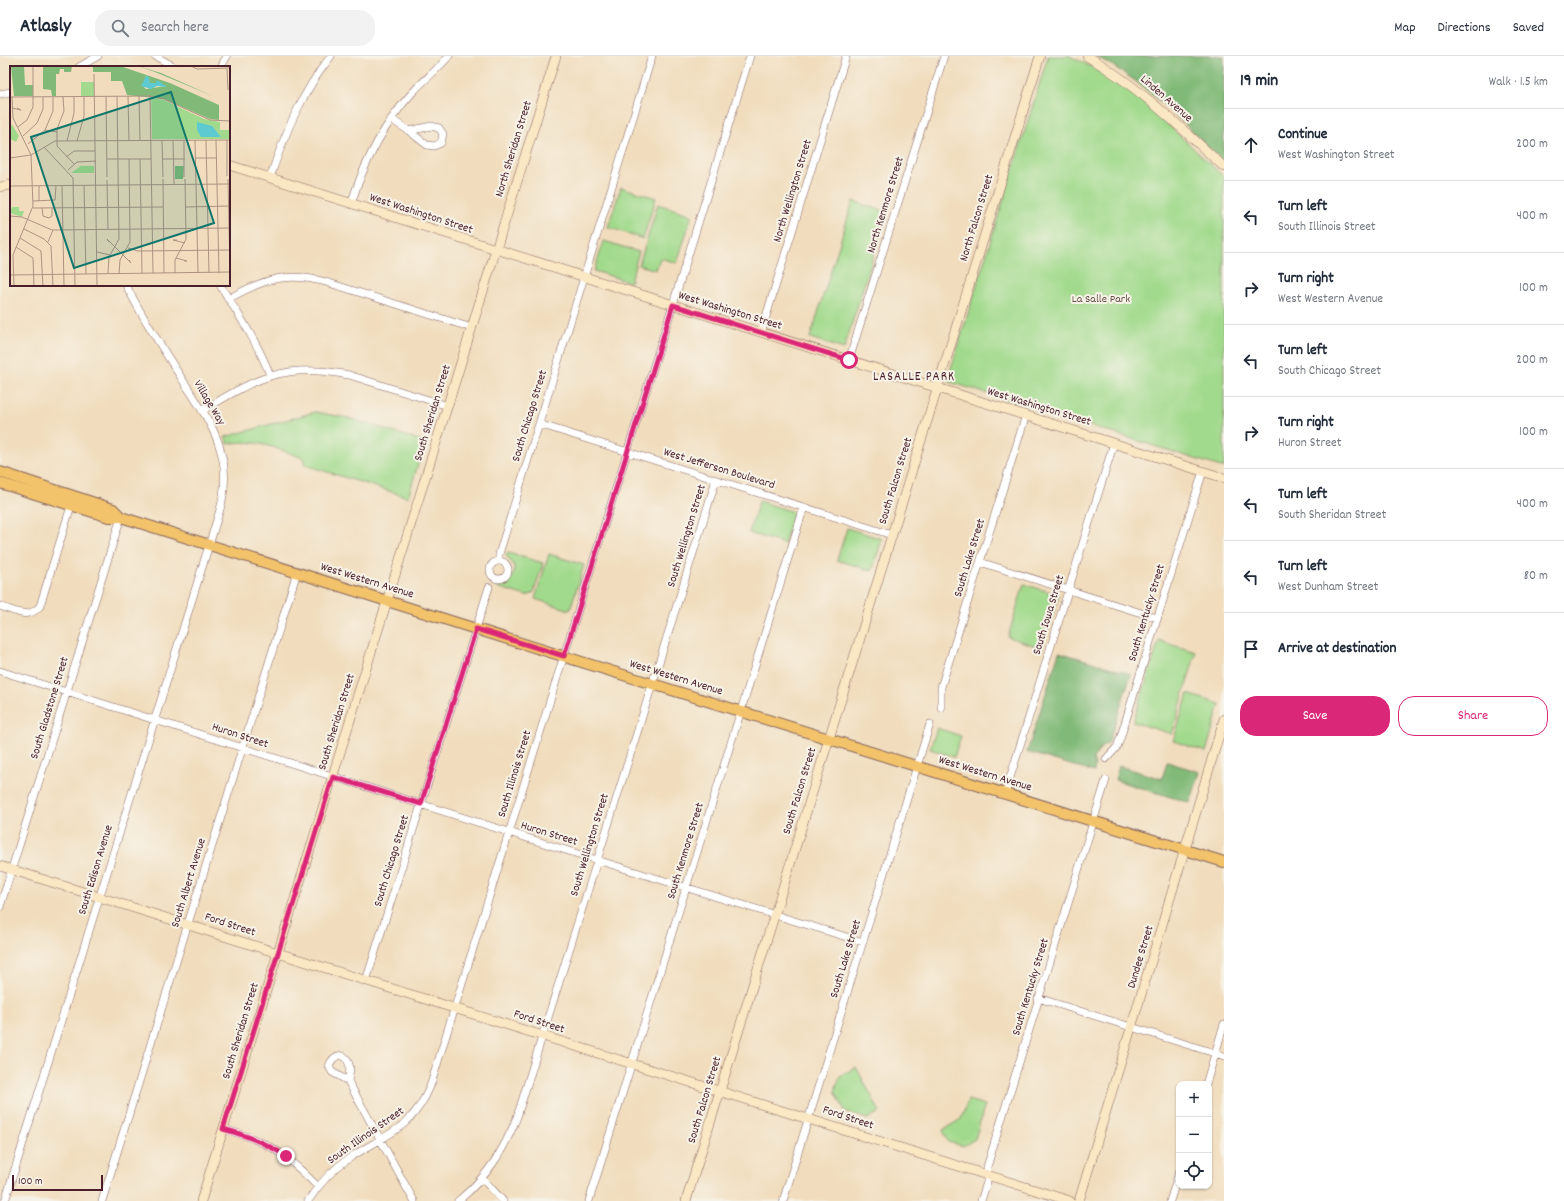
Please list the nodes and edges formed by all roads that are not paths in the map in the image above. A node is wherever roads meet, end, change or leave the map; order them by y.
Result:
1 (98, 56) edge
2 (155, 56) edge
3 (227, 56) edge
4 (331, 56) edge
5 (449, 56) edge
6 (556, 56) edge
7 (652, 56) edge
8 (750, 56) edge
9 (846, 56) edge
10 (944, 56) edge
11 (1040, 56) edge
12 (1086, 56) edge
13 (81, 66) edge
14 (173, 66) edge
15 (222, 66) edge
16 (10, 92) edge
17 (0, 94) edge
18 (392, 119) junction
19 (409, 131) dead end
20 (230, 165) edge
21 (1224, 167) edge
22 (270, 178) junction
23 (10, 185) edge
24 (0, 187) edge
25 (351, 204) junction
26 (496, 250) junction
27 (585, 278) junction
28 (127, 286) edge
29 (221, 286) edge
30 (228, 299) junction
31 (673, 305) junction
32 (472, 328) junction
33 (761, 333) junction
34 (849, 360) junction
35 (270, 375) junction
36 (938, 388) junction
37 (448, 406) junction
38 (202, 411) junction
39 (1026, 415) junction
40 (539, 424) junction
41 (1114, 443) junction
42 (628, 452) junction
43 (1203, 471) junction
44 (0, 472) edge
45 (1224, 478) edge
46 (716, 480) junction
47 (0, 483) edge
48 (71, 506) junction
49 (804, 507) junction
50 (121, 517) junction
51 (892, 535) junction
52 (209, 545) junction
53 (499, 561) dead end
54 (980, 562) junction
55 (297, 572) junction
56 (489, 587) dead end
57 (1069, 590) junction
58 (387, 601) junction
59 (0, 606) edge
60 (1157, 618) junction
61 (476, 629) junction
62 (564, 656) junction
63 (0, 671) edge
64 (652, 684) junction
65 (66, 692) junction
66 (941, 708) dead end
67 (741, 712) junction
68 (1224, 719) edge
69 (154, 721) junction
70 (930, 724) dead end
71 (829, 739) junction
72 (242, 748) junction
73 (1106, 759) dead end
74 (917, 767) junction
75 (333, 777) junction
76 (1106, 780) dead end
77 (1005, 794) junction
78 (421, 804) junction
79 (1094, 821) junction
80 (509, 833) junction
81 (1185, 850) junction
82 (597, 860) junction
83 (1224, 862) edge
84 (0, 866) edge
85 (12, 869) junction
86 (686, 888) junction
87 (100, 896) junction
88 (0, 907) edge
89 (774, 916) junction
90 (188, 924) junction
91 (863, 942) junction
92 (278, 953) junction
93 (366, 980) junction
94 (1038, 998) junction
95 (455, 1007) junction
96 (1224, 1024) edge
97 (1132, 1028) junction
98 (543, 1036) junction
99 (1215, 1054) junction
100 (1224, 1056) edge
101 (632, 1064) junction
102 (348, 1081) dead end
103 (1207, 1081) edge
104 (720, 1091) junction
105 (808, 1118) junction
106 (223, 1129) junction
107 (380, 1140) junction
108 (987, 1175) junction
109 (482, 1178) junction
110 (1176, 1182) edge
111 (318, 1187) junction
112 (5, 1201) edge
113 (102, 1201) edge
114 (201, 1201) edge
115 (308, 1201) edge
116 (414, 1201) edge
117 (458, 1201) edge
118 (503, 1201) edge
119 (589, 1201) edge
120 (686, 1201) edge
121 (783, 1201) edge
122 (981, 1201) edge
123 (1070, 1201) edge
124 (1079, 1201) edge
125 (1170, 1201) edge

1 - 13 street
2 - 14 street
3 - 15 street
4 - 22 street
5 - 18 street
6 - 26 street, North Sheridan Street
7 - 27 street, South Chicago Street
8 - 31 street, South Illinois Street
9 - 33 street, North Wellington Street
10 - 34 street, North Kenmore Street
11 - 36 street, North Falcon Street
12 - 21 street, Linden Avenue
16 - 17 street
18 - 19 street
18 - 25 street
20 - 22 street, West Washington Street
22 - 25 street, West Washington Street
23 - 24 street
25 - 26 street, West Washington Street
26 - 27 street, West Washington Street
26 - 32 street, South Sheridan Street
27 - 31 street, West Washington Street
27 - 40 street, South Chicago Street
28 - 38 street, Village Way
29 - 30 street
30 - 32 street
30 - 35 street
31 - 33 street, West Washington Street
31 - 42 street, South Illinois Street
32 - 37 street, South Sheridan Street
33 - 34 street, West Washington Street
34 - 36 street, West Washington Street
35 - 37 street
35 - 38 street
36 - 39 street, West Washington Street
36 - 51 street, South Falcon Street
37 - 58 street, South Sheridan Street
38 - 52 street, Village Way
39 - 41 street, West Washington Street
39 - 54 street, South Lake Street
40 - 42 street, West Jefferson Boulevard
40 - 53 street, South Chicago Street
41 - 43 street, West Washington Street
41 - 57 street, South Iowa Street
42 - 46 street, West Jefferson Boulevard
42 - 62 street, South Illinois Street
43 - 45 street, West Washington Street
43 - 60 street, South Kentucky Street
44 - 50 main road, West Western Avenue
46 - 49 street, West Jefferson Boulevard
46 - 64 street, South Wellington Street
47 - 48 main road, West Western Avenue
48 - 50 main road, West Western Avenue
48 - 59 street
49 - 51 street, West Jefferson Boulevard
49 - 67 street, South Kenmore Street
50 - 52 main road, West Western Avenue
50 - 65 street, South Gladstone Street
51 - 71 street, South Falcon Street
52 - 55 main road, West Western Avenue
52 - 69 street, South Edison Avenue
54 - 57 street
54 - 66 street, South Lake Street
55 - 58 main road, West Western Avenue
55 - 72 street, South Albert Avenue
56 - 61 street, South Chicago Street
57 - 60 street
57 - 77 street, South Iowa Street
58 - 61 main road, West Western Avenue
58 - 75 street, South Sheridan Street
60 - 73 street, South Kentucky Street
61 - 62 main road, West Western Avenue
61 - 78 street, South Chicago Street
62 - 64 main road, West Western Avenue
62 - 80 street, South Illinois Street
63 - 65 street, Huron Street
64 - 67 main road, West Western Avenue
64 - 82 street, South Wellington Street
65 - 69 street, Huron Street
65 - 85 street, South Gladstone Street
67 - 71 main road, West Western Avenue
67 - 86 street, South Kenmore Street
68 - 81 street, Dundee Street
69 - 72 street, Huron Street
69 - 87 street, South Edison Avenue
70 - 74 street, South Lake Street
71 - 74 main road, West Western Avenue
71 - 89 street, South Falcon Street
72 - 75 street, Huron Street
72 - 90 street, South Albert Avenue
74 - 77 main road, West Western Avenue
74 - 91 street, South Lake Street
75 - 78 street, Huron Street
75 - 92 street, South Sheridan Street
76 - 79 street, South Kentucky Street
77 - 79 main road, West Western Avenue
78 - 80 street, Huron Street
78 - 93 street, South Chicago Street
79 - 81 main road, West Western Avenue
79 - 94 street, South Kentucky Street
80 - 82 street, Huron Street
80 - 95 street, South Illinois Street
81 - 83 main road, West Western Avenue
81 - 97 street, Dundee Street
82 - 86 street, Huron Street
82 - 98 street, South Wellington Street
84 - 85 street, Ford Street
85 - 87 street, Ford Street
85 - 88 street, South Gladstone Street
86 - 89 street, Huron Street
86 - 101 street, South Kenmore Street
87 - 90 street, Ford Street
87 - 112 street, South Edison Avenue
89 - 91 street, Huron Street
89 - 104 street, South Falcon Street
90 - 92 street, Ford Street
90 - 113 street, South Albert Avenue
91 - 105 street, South Lake Street
92 - 93 street, Ford Street
92 - 106 street, South Sheridan Street
93 - 95 street, Ford Street
94 - 97 street
94 - 108 street, South Kentucky Street
95 - 98 street, Ford Street
95 - 107 street, South Illinois Street
96 - 99 street
97 - 99 street
97 - 124 street, Dundee Street
98 - 101 street, Ford Street
98 - 109 street, South Wellington Street
99 - 100 street
99 - 103 street
101 - 104 street, Ford Street
101 - 119 street, South Kenmore Street
102 - 107 street
104 - 105 street, Ford Street
104 - 120 street, South Falcon Street
105 - 108 street, Ford Street
105 - 121 street, South Lake Street
106 - 111 street
106 - 114 street, South Sheridan Street
107 - 111 street, South Illinois Street
107 - 116 street
108 - 122 street, South Kentucky Street
108 - 123 street, Ford Street
109 - 117 street, South Wellington Street
109 - 118 street
110 - 125 street
111 - 115 street, South Illinois Street

